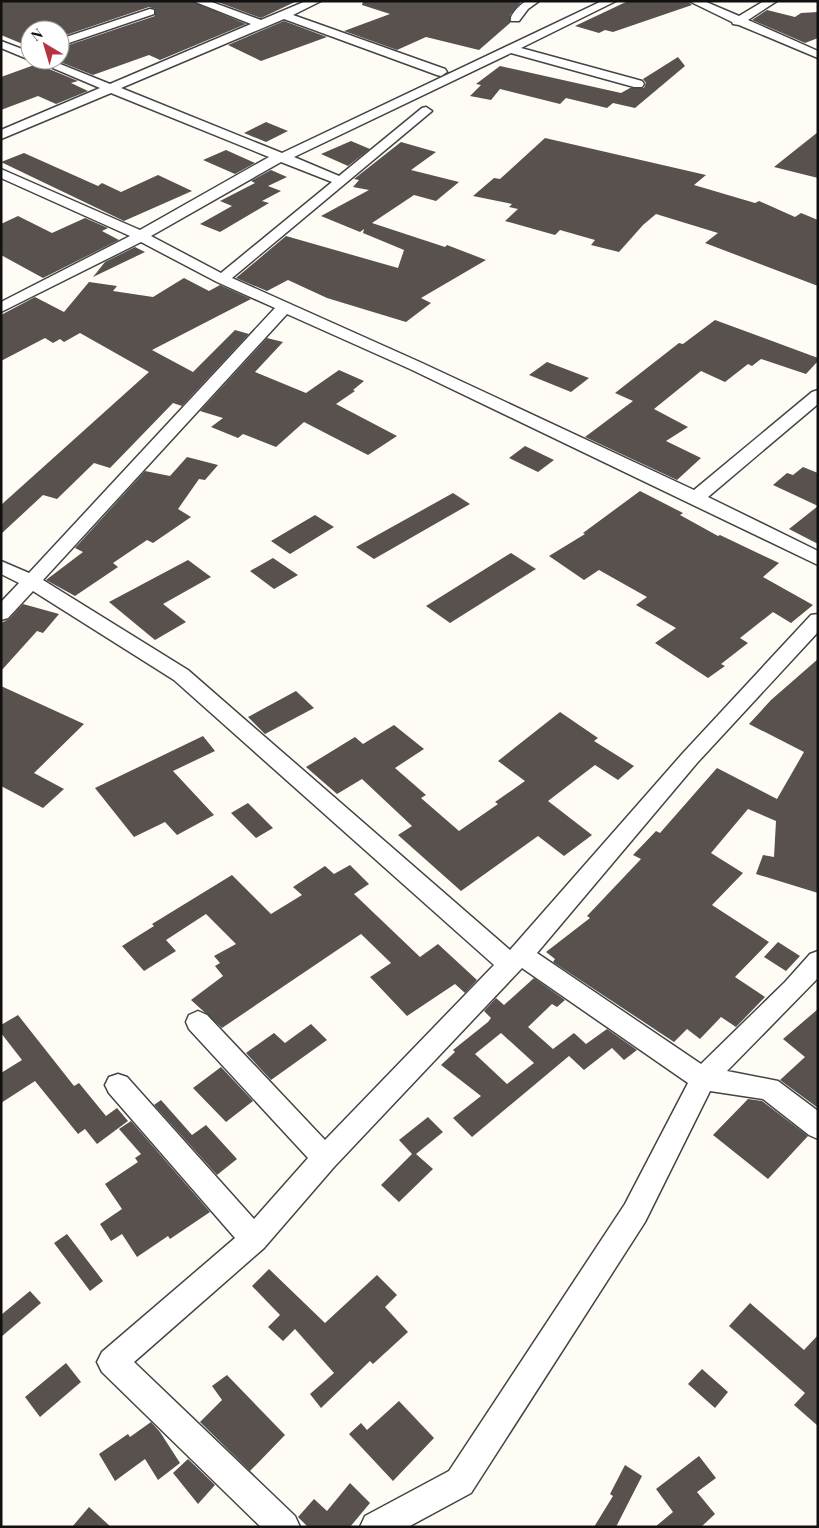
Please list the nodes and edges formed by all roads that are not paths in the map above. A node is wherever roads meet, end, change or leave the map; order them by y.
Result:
1 (198, 1) edge
2 (316, 1) edge
3 (534, 1) edge
4 (585, 1) edge
5 (611, 1) edge
6 (694, 1) edge
7 (772, 1) edge
8 (150, 12) dead end
9 (284, 15) junction
10 (515, 19) dead end
11 (737, 22) junction
12 (261, 24) junction
13 (70, 40) edge
14 (1, 44) edge
15 (510, 49) junction
16 (20, 51) edge
17 (818, 56) edge
18 (64, 70) edge
19 (441, 72) junction
20 (638, 84) dead end
21 (110, 89) junction
22 (426, 111) dead end
23 (1, 135) edge
24 (276, 157) junction
25 (1, 173) edge
26 (341, 181) junction
27 (140, 236) junction
28 (222, 279) junction
29 (285, 307) junction
30 (1, 308) edge
31 (818, 395) edge
32 (696, 498) junction
33 (818, 559) edge
34 (1, 567) edge
35 (31, 581) junction
36 (1, 614) edge
37 (818, 620) edge
38 (516, 959) junction
39 (818, 961) edge
40 (198, 1022) dead end
41 (703, 1079) junction
42 (118, 1086) dead end
43 (818, 1127) edge
44 (325, 1158) junction
45 (254, 1239) junction
46 (284, 1527) edge
47 (376, 1527) edge

1 - 12 street
2 - 9 street
3 - 10 street
4 - 19 street
5 - 15 street
6 - 11 street
7 - 11 street
8 - 13 street
9 - 12 street
9 - 19 street
11 - 17 street
12 - 21 street
14 - 16 street
15 - 20 street
15 - 24 street
18 - 21 street
19 - 24 street
21 - 23 street
21 - 24 street
22 - 26 street
24 - 26 street
24 - 27 street
25 - 27 street
26 - 28 street
27 - 28 street
27 - 30 street
28 - 29 street
29 - 32 street
29 - 35 street
31 - 32 street
32 - 33 street
34 - 35 street
35 - 36 street
35 - 38 street
37 - 38 street
38 - 41 street
38 - 44 street
39 - 41 street
40 - 44 street
41 - 43 street
41 - 47 street
42 - 45 street
44 - 45 street
45 - 46 street

